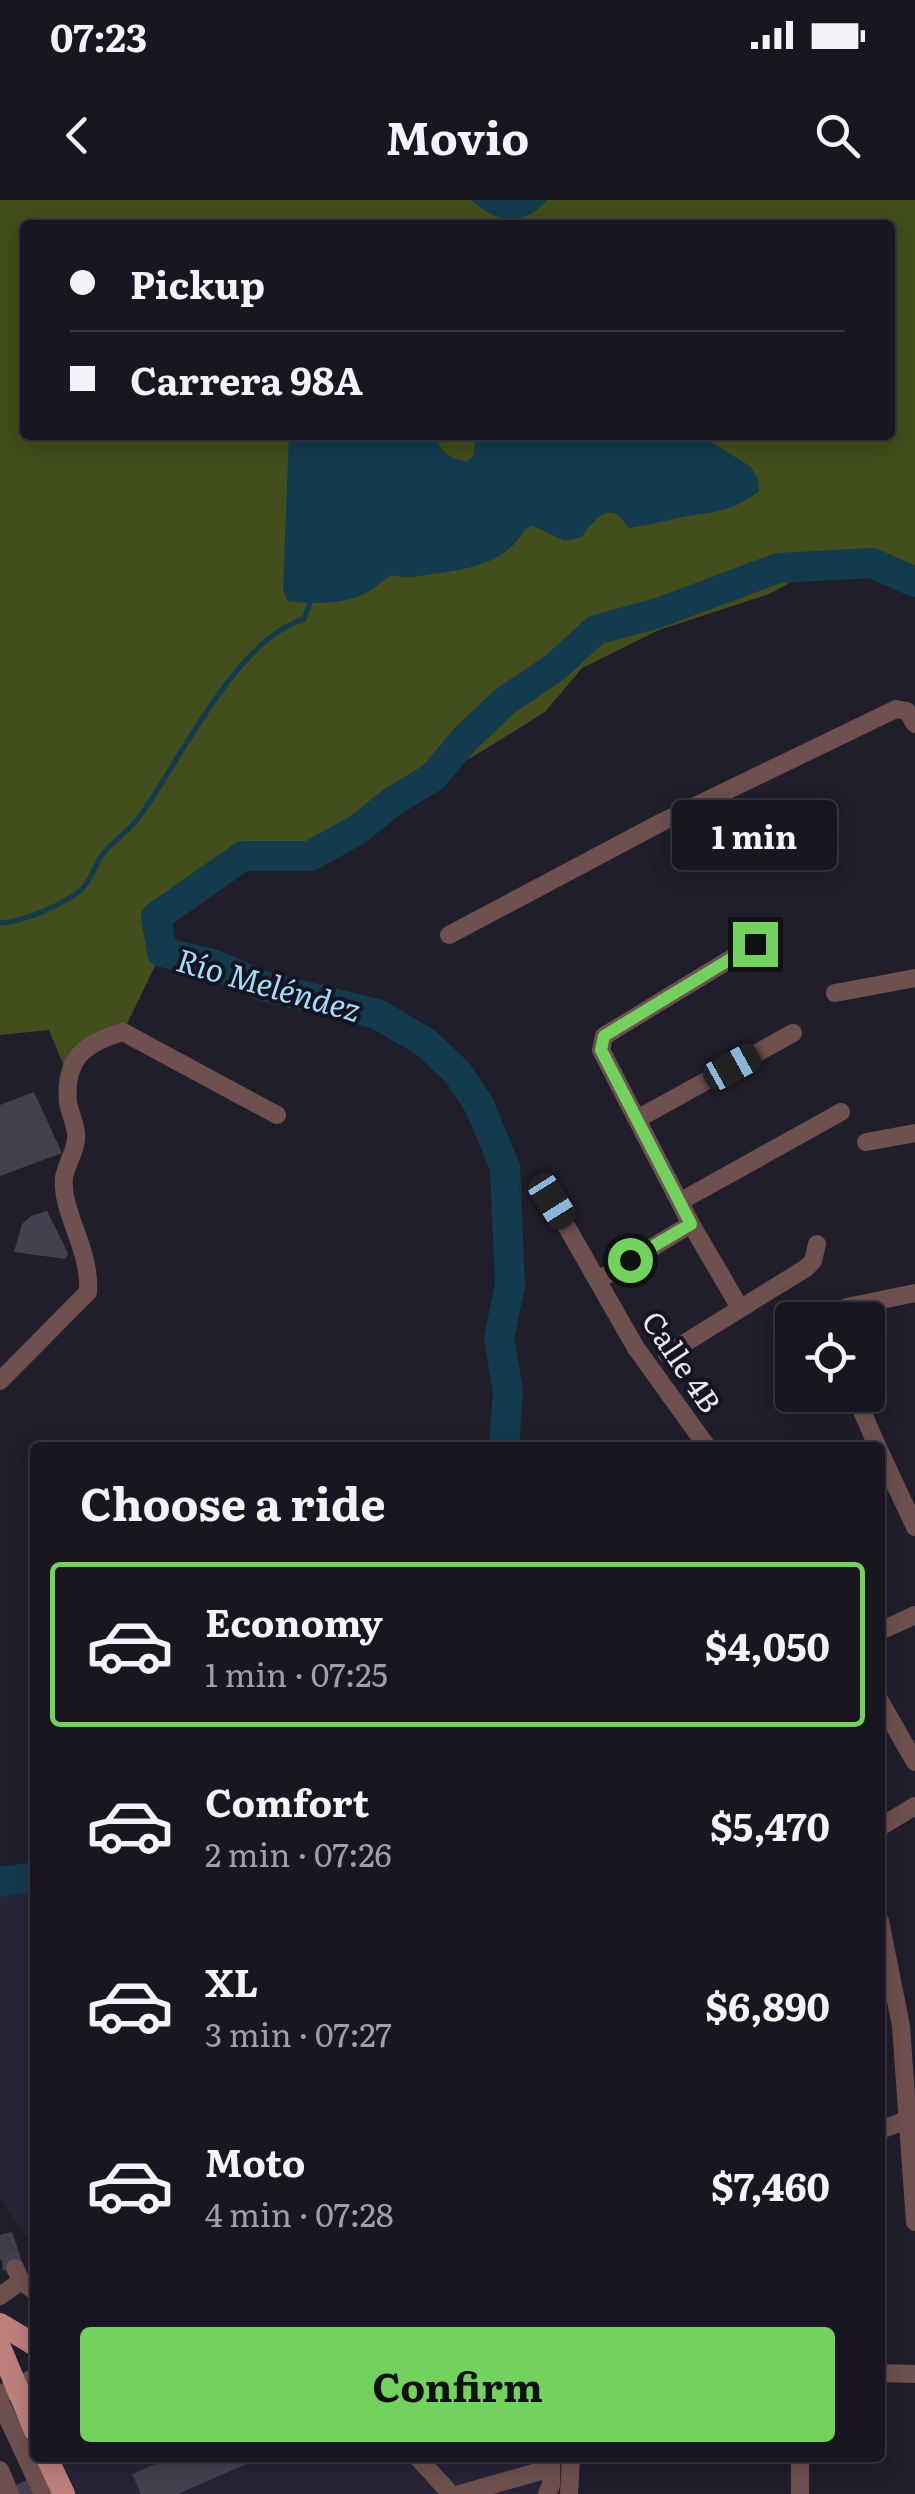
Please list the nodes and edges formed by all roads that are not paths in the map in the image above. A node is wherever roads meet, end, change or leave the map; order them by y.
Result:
1 (911, 718) edge
2 (449, 935) dead end
3 (755, 944) dead end
4 (915, 978) edge
5 (835, 994) dead end
6 (793, 1033) dead end
7 (841, 1112) dead end
8 (278, 1114) dead end
9 (639, 1118) junction
10 (915, 1134) edge
11 (866, 1142) dead end
12 (552, 1201) dead end
13 (682, 1201) junction
14 (691, 1224) junction
15 (818, 1244) dead end
16 (600, 1279) junction
17 (915, 1293) edge
18 (871, 1302) edge
19 (740, 1308) junction
20 (667, 1354) dead end
21 (0, 1381) edge
22 (862, 1412) edge
23 (704, 1442) edge
24 (875, 1442) edge
25 (885, 1463) edge
26 (915, 1526) edge
27 (915, 1615) edge
28 (885, 1630) edge
29 (885, 1711) edge
30 (915, 1762) edge
31 (915, 1806) edge
32 (885, 1824) edge
33 (885, 1944) edge
34 (907, 2120) junction
35 (885, 2128) edge
36 (913, 2154) edge
37 (915, 2222) edge
38 (23, 2280) edge
39 (0, 2296) edge
40 (0, 2324) edge
41 (30, 2342) edge
42 (0, 2347) edge
43 (885, 2373) edge
44 (915, 2374) edge
45 (10, 2387) edge
46 (30, 2422) edge
47 (30, 2432) edge
48 (43, 2462) edge
49 (48, 2462) edge
50 (56, 2462) edge
51 (428, 2462) edge
52 (571, 2462) edge
53 (800, 2462) edge
54 (551, 2463) edge
55 (0, 2470) edge
56 (56, 2491) edge
57 (10, 2494) edge
58 (452, 2494) edge
59 (460, 2494) edge
60 (547, 2494) edge
61 (570, 2494) edge
62 (800, 2494) edge

1 - 2 street
3 - 9 street
4 - 5 street
6 - 9 street
7 - 13 street
8 - 21 street
9 - 13 street
10 - 11 street
12 - 16 street, Calle 4B
13 - 14 street
14 - 16 street
14 - 19 street
15 - 19 street, Calle 4B
16 - 23 street, Calle 4B
17 - 18 street
19 - 20 street, Calle 4B
22 - 24 street
25 - 26 street
27 - 28 street
29 - 30 street
31 - 32 street
33 - 34 street
34 - 35 street
34 - 36 street
36 - 37 street
38 - 39 street
40 - 41 main road
42 - 45 main road
43 - 44 street
45 - 46 main road
45 - 47 street
48 - 56 street
49 - 56 main road
50 - 56 main road
51 - 58 street
52 - 61 street
53 - 62 street
54 - 59 street
54 - 60 street
55 - 57 street

